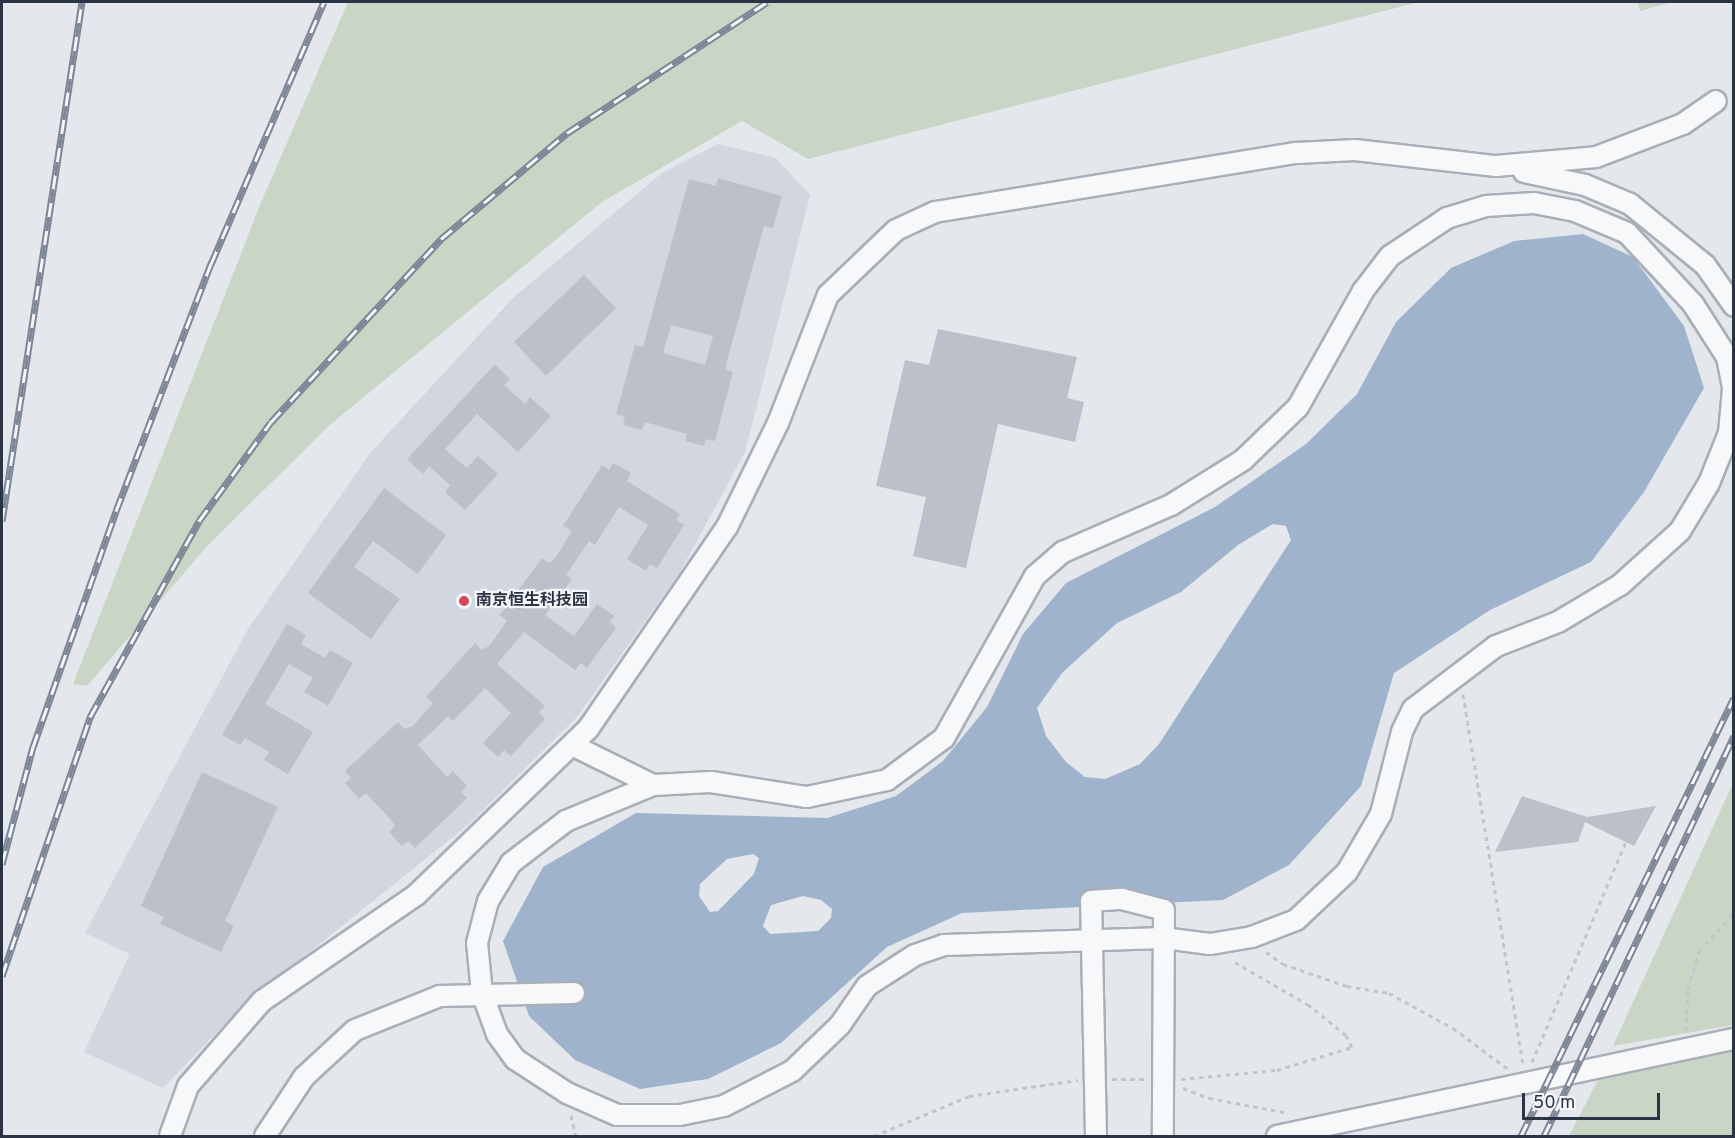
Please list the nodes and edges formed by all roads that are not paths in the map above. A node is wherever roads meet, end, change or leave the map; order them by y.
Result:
1 (1716, 101) dead end
2 (1496, 166) junction
3 (1734, 306) edge
4 (572, 745) junction
5 (653, 784) junction
6 (1164, 938) junction
7 (1092, 942) junction
8 (482, 993) junction
9 (574, 993) dead end
10 (1734, 1038) edge
11 (170, 1137) edge
12 (265, 1137) edge
13 (1096, 1137) edge
14 (1163, 1137) edge
15 (1277, 1137) edge

1 - 2 lane
2 - 3 lane
2 - 4 lane
4 - 5 lane
4 - 11 lane
5 - 6 lane
5 - 8 lane
6 - 7 lane
6 - 7 lane
6 - 14 lane
7 - 8 lane
7 - 13 lane
8 - 9 lane
8 - 12 lane
10 - 15 lane

